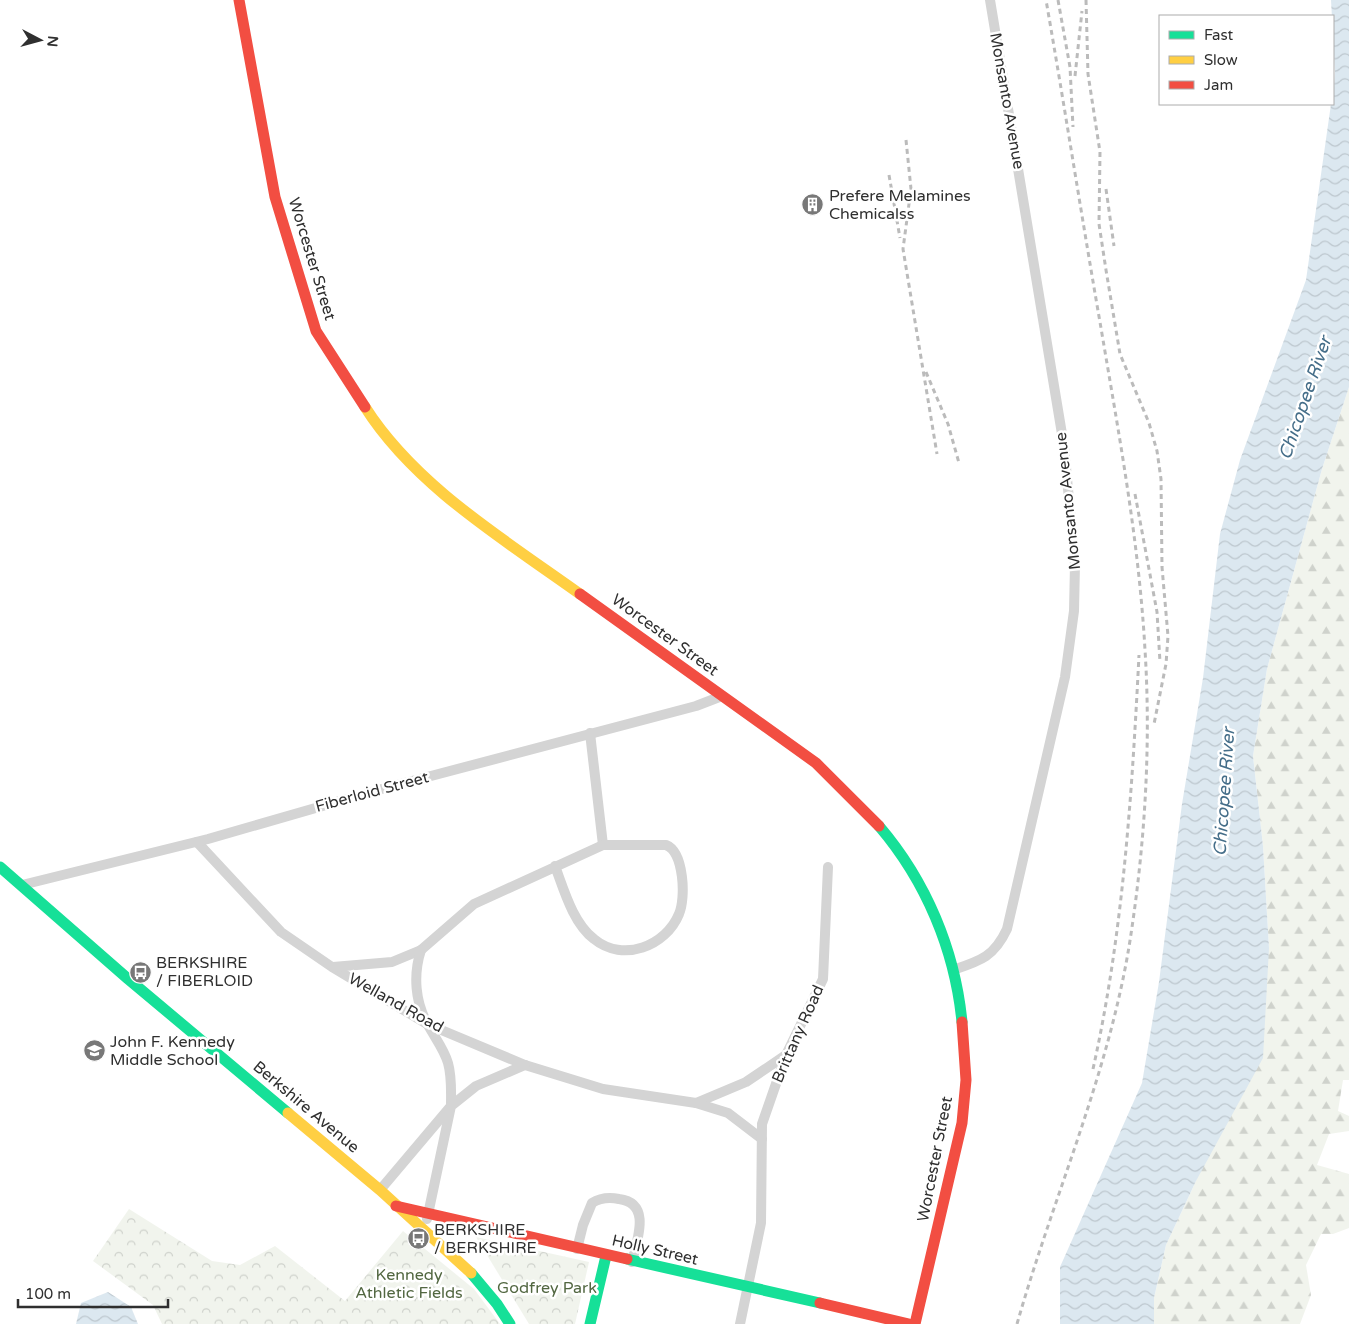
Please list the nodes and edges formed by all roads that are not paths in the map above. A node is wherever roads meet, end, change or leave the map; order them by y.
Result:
1 (239, 0) edge
2 (990, 0) edge
3 (722, 696) junction
4 (590, 733) junction
5 (197, 842) junction
6 (603, 845) junction
7 (555, 866) junction
8 (0, 867) edge
9 (828, 867) dead end
10 (22, 885) junction
11 (421, 950) junction
12 (332, 967) junction
13 (953, 970) junction
14 (427, 1024) junction
15 (786, 1055) junction
16 (525, 1064) junction
17 (696, 1103) junction
18 (451, 1106) junction
19 (762, 1139) junction
20 (380, 1190) junction
21 (396, 1206) junction
22 (428, 1213) junction
23 (425, 1231) junction
24 (577, 1249) junction
25 (606, 1256) junction
26 (632, 1262) junction
27 (748, 1288) junction
28 (510, 1324) edge
29 (590, 1324) edge
30 (740, 1324) edge
31 (908, 1324) edge
32 (915, 1324) edge

1 - 3 main road, Worcester Street
2 - 13 street, Monsanto Avenue
3 - 4 street, Fiberloid Street
3 - 13 main road, Worcester Street
4 - 5 street, Fiberloid Street
4 - 6 street
5 - 10 street, Fiberloid Street
5 - 12 street, Welland Road
6 - 7 street
6 - 7 street
7 - 11 street
8 - 10 main road, Berkshire Avenue
9 - 15 street, Brittany Road
10 - 20 main road, Berkshire Avenue
11 - 12 street
11 - 14 street
12 - 14 street, Welland Road
13 - 32 main road, Worcester Street
14 - 16 street, Welland Road
14 - 18 street
15 - 17 street
15 - 19 street, Brittany Road
16 - 17 street, Welland Road
16 - 18 street
17 - 19 street, Welland Road
18 - 20 street
18 - 22 street
19 - 27 street, Brittany Road
20 - 21 main road, Berkshire Avenue
21 - 22 main road, Holly Street
21 - 23 main road, Berkshire Avenue
22 - 23 street
22 - 24 main road, Holly Street
23 - 28 main road, Berkshire Avenue
24 - 25 main road, Holly Street
24 - 26 street
25 - 26 main road, Holly Street
25 - 29 main road
26 - 27 main road, Holly Street
27 - 30 street, Brittany Road
27 - 31 main road, Holly Street

